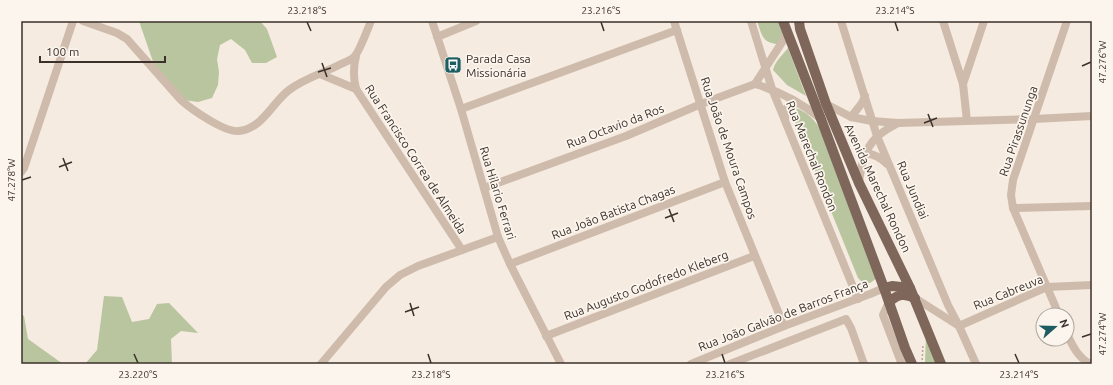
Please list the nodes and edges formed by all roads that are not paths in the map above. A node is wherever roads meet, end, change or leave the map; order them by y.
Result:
1 (73, 21) edge
2 (83, 21) edge
3 (371, 21) edge
4 (432, 21) edge
5 (476, 21) edge
6 (674, 21) edge
7 (751, 21) edge
8 (783, 21) edge
9 (799, 21) edge
10 (841, 21) edge
11 (942, 21) edge
12 (984, 21) edge
13 (1067, 21) edge
14 (677, 30) junction
15 (788, 33) junction
16 (437, 37) junction
17 (356, 56) junction
18 (766, 69) junction
19 (320, 74) junction
20 (755, 84) junction
21 (963, 84) junction
22 (356, 89) junction
23 (772, 89) junction
24 (865, 96) junction
25 (797, 103) junction
26 (701, 104) junction
27 (826, 104) junction
28 (461, 109) junction
29 (1092, 116) edge
30 (851, 117) junction
31 (821, 119) junction
32 (1034, 119) junction
33 (784, 120) junction
34 (872, 121) junction
35 (967, 121) junction
36 (898, 123) junction
37 (877, 136) junction
38 (866, 153) junction
39 (890, 168) junction
40 (21, 172) edge
41 (725, 182) junction
42 (859, 183) junction
43 (484, 188) junction
44 (1092, 206) edge
45 (1013, 208) junction
46 (498, 237) junction
47 (462, 250) junction
48 (754, 256) junction
49 (510, 264) junction
50 (1092, 285) edge
51 (1047, 287) junction
52 (884, 288) junction
53 (910, 288) junction
54 (915, 298) junction
55 (858, 299) junction
56 (889, 302) junction
57 (1056, 307) edge
58 (784, 326) junction
59 (959, 326) junction
60 (546, 336) junction
61 (1073, 347) edge
62 (905, 348) junction
63 (901, 363) edge
64 (321, 364) edge
65 (561, 364) edge
66 (691, 364) edge
67 (730, 364) edge
68 (864, 364) edge
69 (912, 364) edge
70 (941, 364) edge
71 (976, 364) edge
72 (1090, 364) edge

1 - 40 street
2 - 19 street
3 - 17 street, Rua Francisco Correa de Almeida
4 - 16 street, Rua Hilario Ferrari
5 - 16 street
6 - 14 street, Rua João de Moura Campos
7 - 18 street, Rua Marechal Rondon
8 - 15 main road, Avenida Marechal Rondon
9 - 27 main road, Avenida Marechal Rondon
10 - 24 street, Rua Jundiai
11 - 21 street
12 - 21 street
13 - 32 street, Rua Pirassununga
14 - 26 street, Rua João de Moura Campos
14 - 28 street
15 - 18 street
15 - 31 main road, Avenida Marechal Rondon
16 - 28 street, Rua Hilario Ferrari
17 - 19 street
17 - 22 street, Rua Francisco Correa de Almeida
18 - 20 street
18 - 23 street, Rua Marechal Rondon
19 - 22 street
20 - 23 street
20 - 26 street, Rua Octavio da Ros
21 - 35 street
22 - 47 street, Rua Francisco Correa de Almeida
23 - 25 street
23 - 33 street, Rua Marechal Rondon
24 - 30 street
24 - 34 street, Rua Jundiai
25 - 31 street
25 - 33 street
26 - 41 street, Rua João de Moura Campos
26 - 43 street, Rua Octavio da Ros
27 - 30 street
27 - 42 main road, Avenida Marechal Rondon
28 - 43 street, Rua Hilario Ferrari
29 - 32 street
30 - 34 street
31 - 52 main road, Avenida Marechal Rondon
32 - 35 street
32 - 45 street, Rua Pirassununga
33 - 55 street, Rua Marechal Rondon
34 - 36 street
34 - 37 street, Rua Jundiai
35 - 36 street
36 - 37 street
37 - 38 street
37 - 39 street, Rua Jundiai
38 - 39 street
38 - 42 street
39 - 59 street, Rua Jundiai
41 - 48 street, Rua João de Moura Campos
41 - 49 street, Rua João Batista Chagas
42 - 53 main road, Avenida Marechal Rondon
43 - 46 street, Rua Hilario Ferrari
44 - 45 street
45 - 51 street, Rua Pirassununga
46 - 47 street
46 - 49 street, Rua Hilario Ferrari
47 - 64 street
48 - 58 street, Rua João de Moura Campos
48 - 60 street, Rua Augusto Godofredo Kleberg
49 - 60 street, Rua Hilario Ferrari
50 - 51 street, Rua Cabreuva
51 - 57 street, Rua Pirassununga
51 - 59 street, Rua Cabreuva
52 - 53 main road
52 - 55 street, Rua João Galvão de Barros França
52 - 56 main road, Avenida Marechal Rondon
53 - 54 main road, Avenida Marechal Rondon
54 - 56 main road
54 - 59 street
54 - 70 main road, Avenida Marechal Rondon
55 - 58 street, Rua João Galvão de Barros França
56 - 62 main road, Avenida Marechal Rondon
56 - 63 street
58 - 66 street, Rua João Galvão de Barros França
59 - 71 street, Rua Jundiai
60 - 65 street, Rua Hilario Ferrari
61 - 72 street
62 - 63 street
62 - 69 main road, Avenida Marechal Rondon
67 - 68 street

